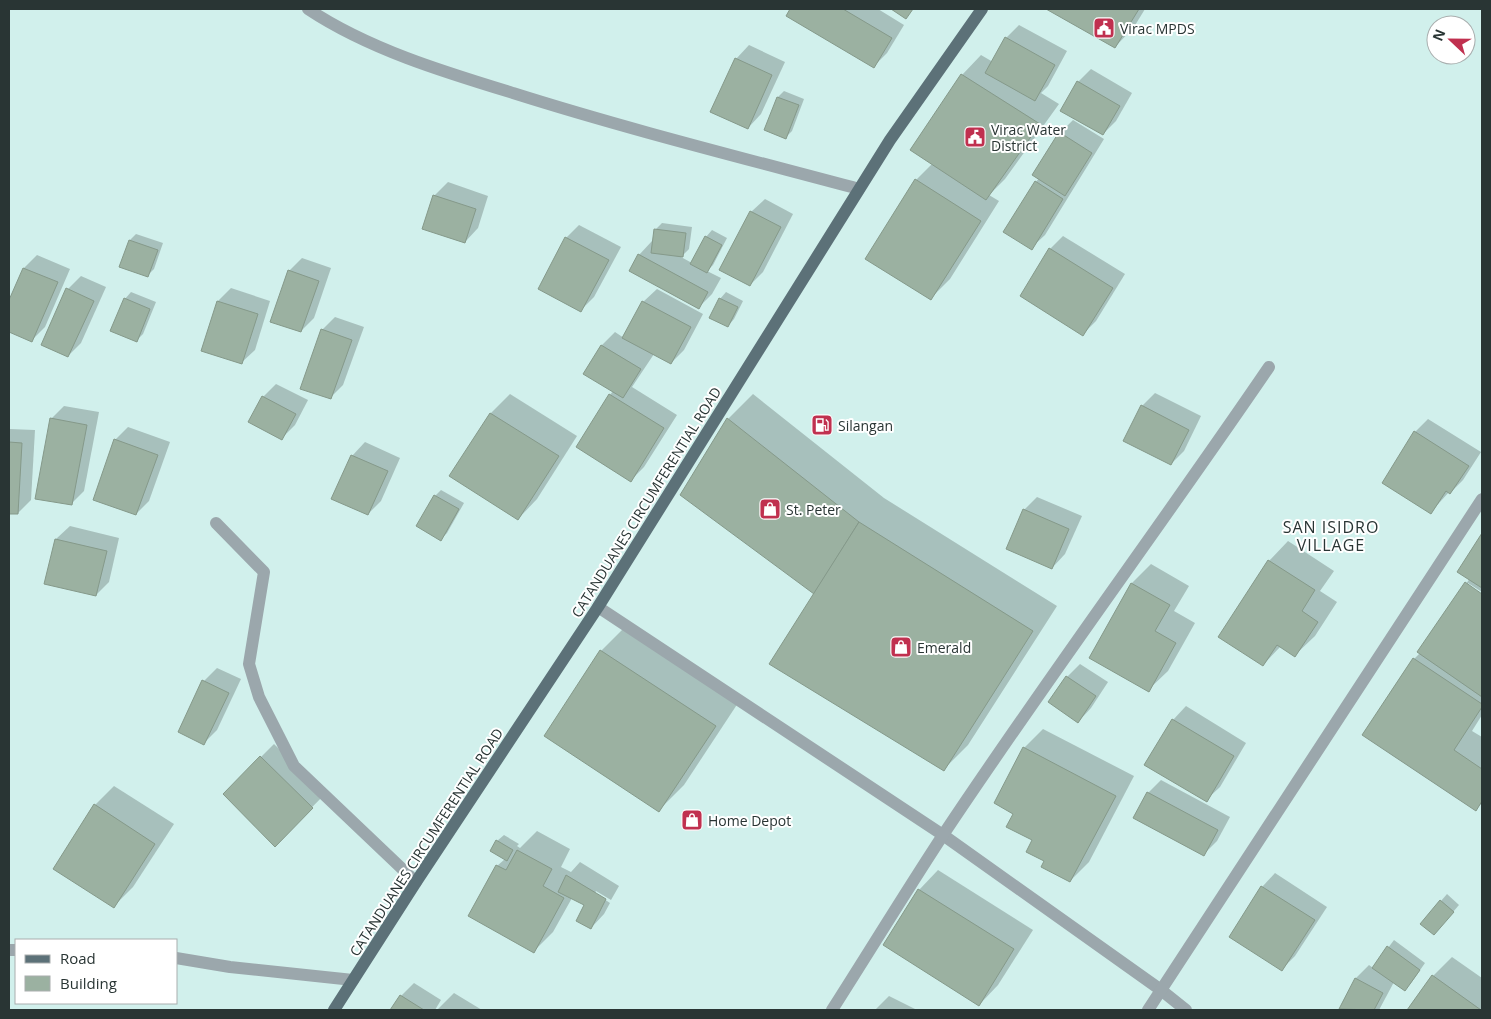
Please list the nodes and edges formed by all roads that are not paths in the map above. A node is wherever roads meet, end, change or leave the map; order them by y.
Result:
1 (308, 9) edge
2 (982, 9) edge
3 (858, 189) junction
4 (1269, 367) dead end
5 (1482, 499) edge
6 (216, 523) dead end
7 (598, 608) junction
8 (943, 836) junction
9 (416, 882) junction
10 (178, 958) edge
11 (353, 980) junction
12 (1162, 990) junction
13 (334, 1010) edge
14 (832, 1010) edge
15 (1148, 1010) edge
16 (1186, 1010) edge

1 - 3 street
2 - 3 main road, CATANDUANES CIRCUMFERENTIAL ROAD
3 - 7 main road, CATANDUANES CIRCUMFERENTIAL ROAD
4 - 8 street
5 - 12 street
6 - 9 street
7 - 8 street
7 - 9 main road, CATANDUANES CIRCUMFERENTIAL ROAD
8 - 12 street
8 - 14 street
9 - 11 main road, CATANDUANES CIRCUMFERENTIAL ROAD
10 - 11 street
11 - 13 main road, CATANDUANES CIRCUMFERENTIAL ROAD
12 - 15 street
12 - 16 street

